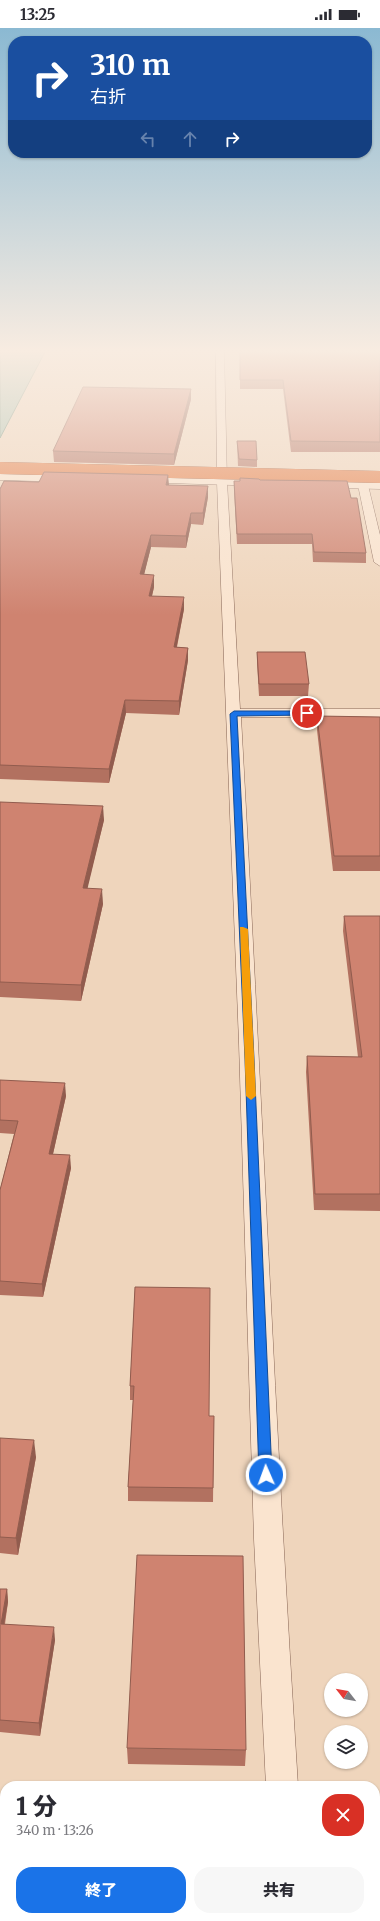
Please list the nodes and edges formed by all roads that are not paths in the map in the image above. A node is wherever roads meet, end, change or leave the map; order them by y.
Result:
1 (221, 438) edge
2 (0, 469) edge
3 (0, 476) edge
4 (173, 476) dead end
5 (222, 478) junction
6 (380, 479) edge
7 (0, 482) edge
8 (86, 483) edge
9 (124, 484) edge
10 (363, 485) junction
11 (380, 485) edge
12 (380, 562) edge
13 (380, 713) edge
14 (234, 714) junction
15 (282, 1781) edge

1 - 5 street
2 - 5 street
2 - 6 highway, bridge
3 - 5 street
4 - 6 highway
5 - 6 street
5 - 10 street
5 - 14 street
7 - 8 highway
9 - 11 highway
10 - 11 street
10 - 12 street
13 - 14 street
14 - 15 street

